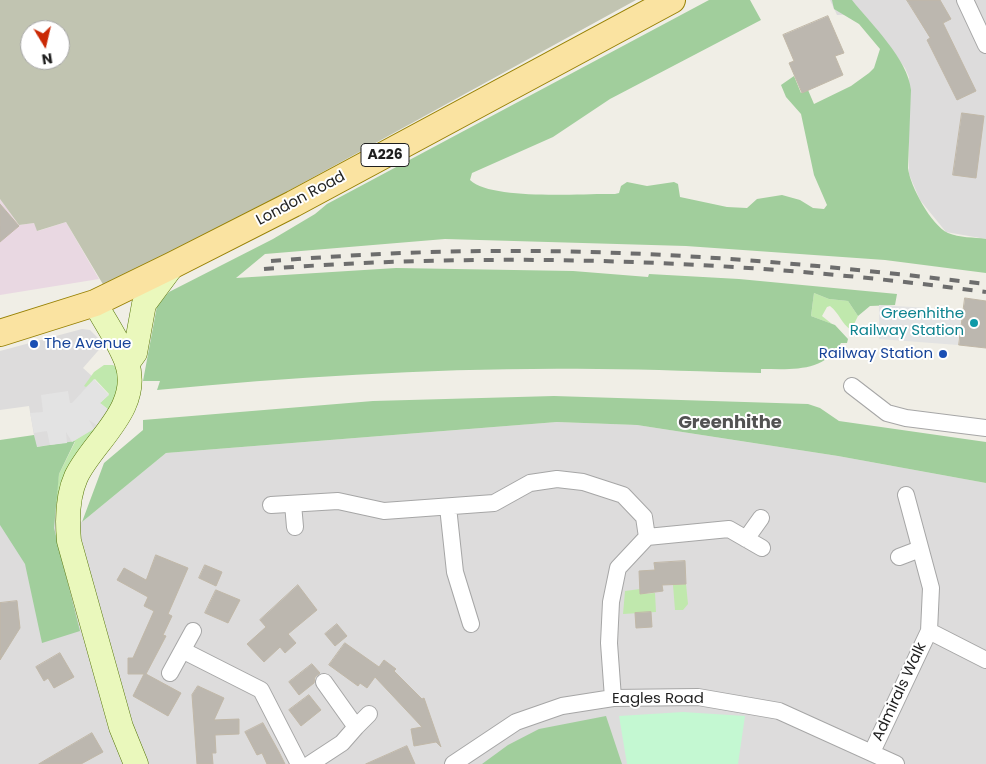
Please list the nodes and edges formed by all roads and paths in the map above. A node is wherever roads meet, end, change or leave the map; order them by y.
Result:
1 (672, 0) edge
2 (967, 3) edge
3 (986, 45) edge
4 (173, 265) junction
5 (95, 303) junction
6 (144, 304) junction
7 (0, 333) edge
8 (112, 335) junction
9 (127, 364) junction
10 (852, 386) dead end
11 (986, 428) edge
12 (906, 495) dead end
13 (293, 504) junction
14 (271, 505) dead end
15 (448, 507) junction
16 (761, 518) dead end
17 (295, 527) dead end
18 (647, 537) junction
19 (746, 539) junction
20 (762, 548) dead end
21 (920, 549) junction
22 (900, 557) dead end
23 (471, 624) dead end
24 (193, 631) dead end
25 (929, 631) junction
26 (184, 651) junction
27 (986, 660) edge
28 (170, 673) dead end
29 (324, 682) dead end
30 (613, 698) junction
31 (369, 714) dead end
32 (356, 727) junction
33 (872, 752) junction
34 (134, 763) edge
35 (299, 764) edge
36 (310, 764) edge
37 (453, 764) edge
38 (896, 764) edge

1 - 4 main road, London Road / A226
2 - 3 street
4 - 5 main road, London Road / A226
4 - 6 main road
5 - 7 main road, London Road / A226
5 - 8 main road
6 - 8 main road
6 - 9 main road
8 - 9 main road
9 - 34 main road
10 - 11 street
12 - 21 street, Admirals Walk
13 - 14 street
13 - 15 street
13 - 17 street
15 - 18 street
15 - 23 street
16 - 19 street
18 - 19 street
18 - 30 street
19 - 20 street
21 - 22 street
21 - 25 street, Admirals Walk
24 - 26 street
25 - 27 street, Admirals Walk
25 - 33 street, Admirals Walk
26 - 28 street
26 - 35 street
29 - 32 street
30 - 33 street, Eagles Road
30 - 37 street, Eagles Road
31 - 32 street
32 - 36 street
33 - 38 street, Eagles Road

